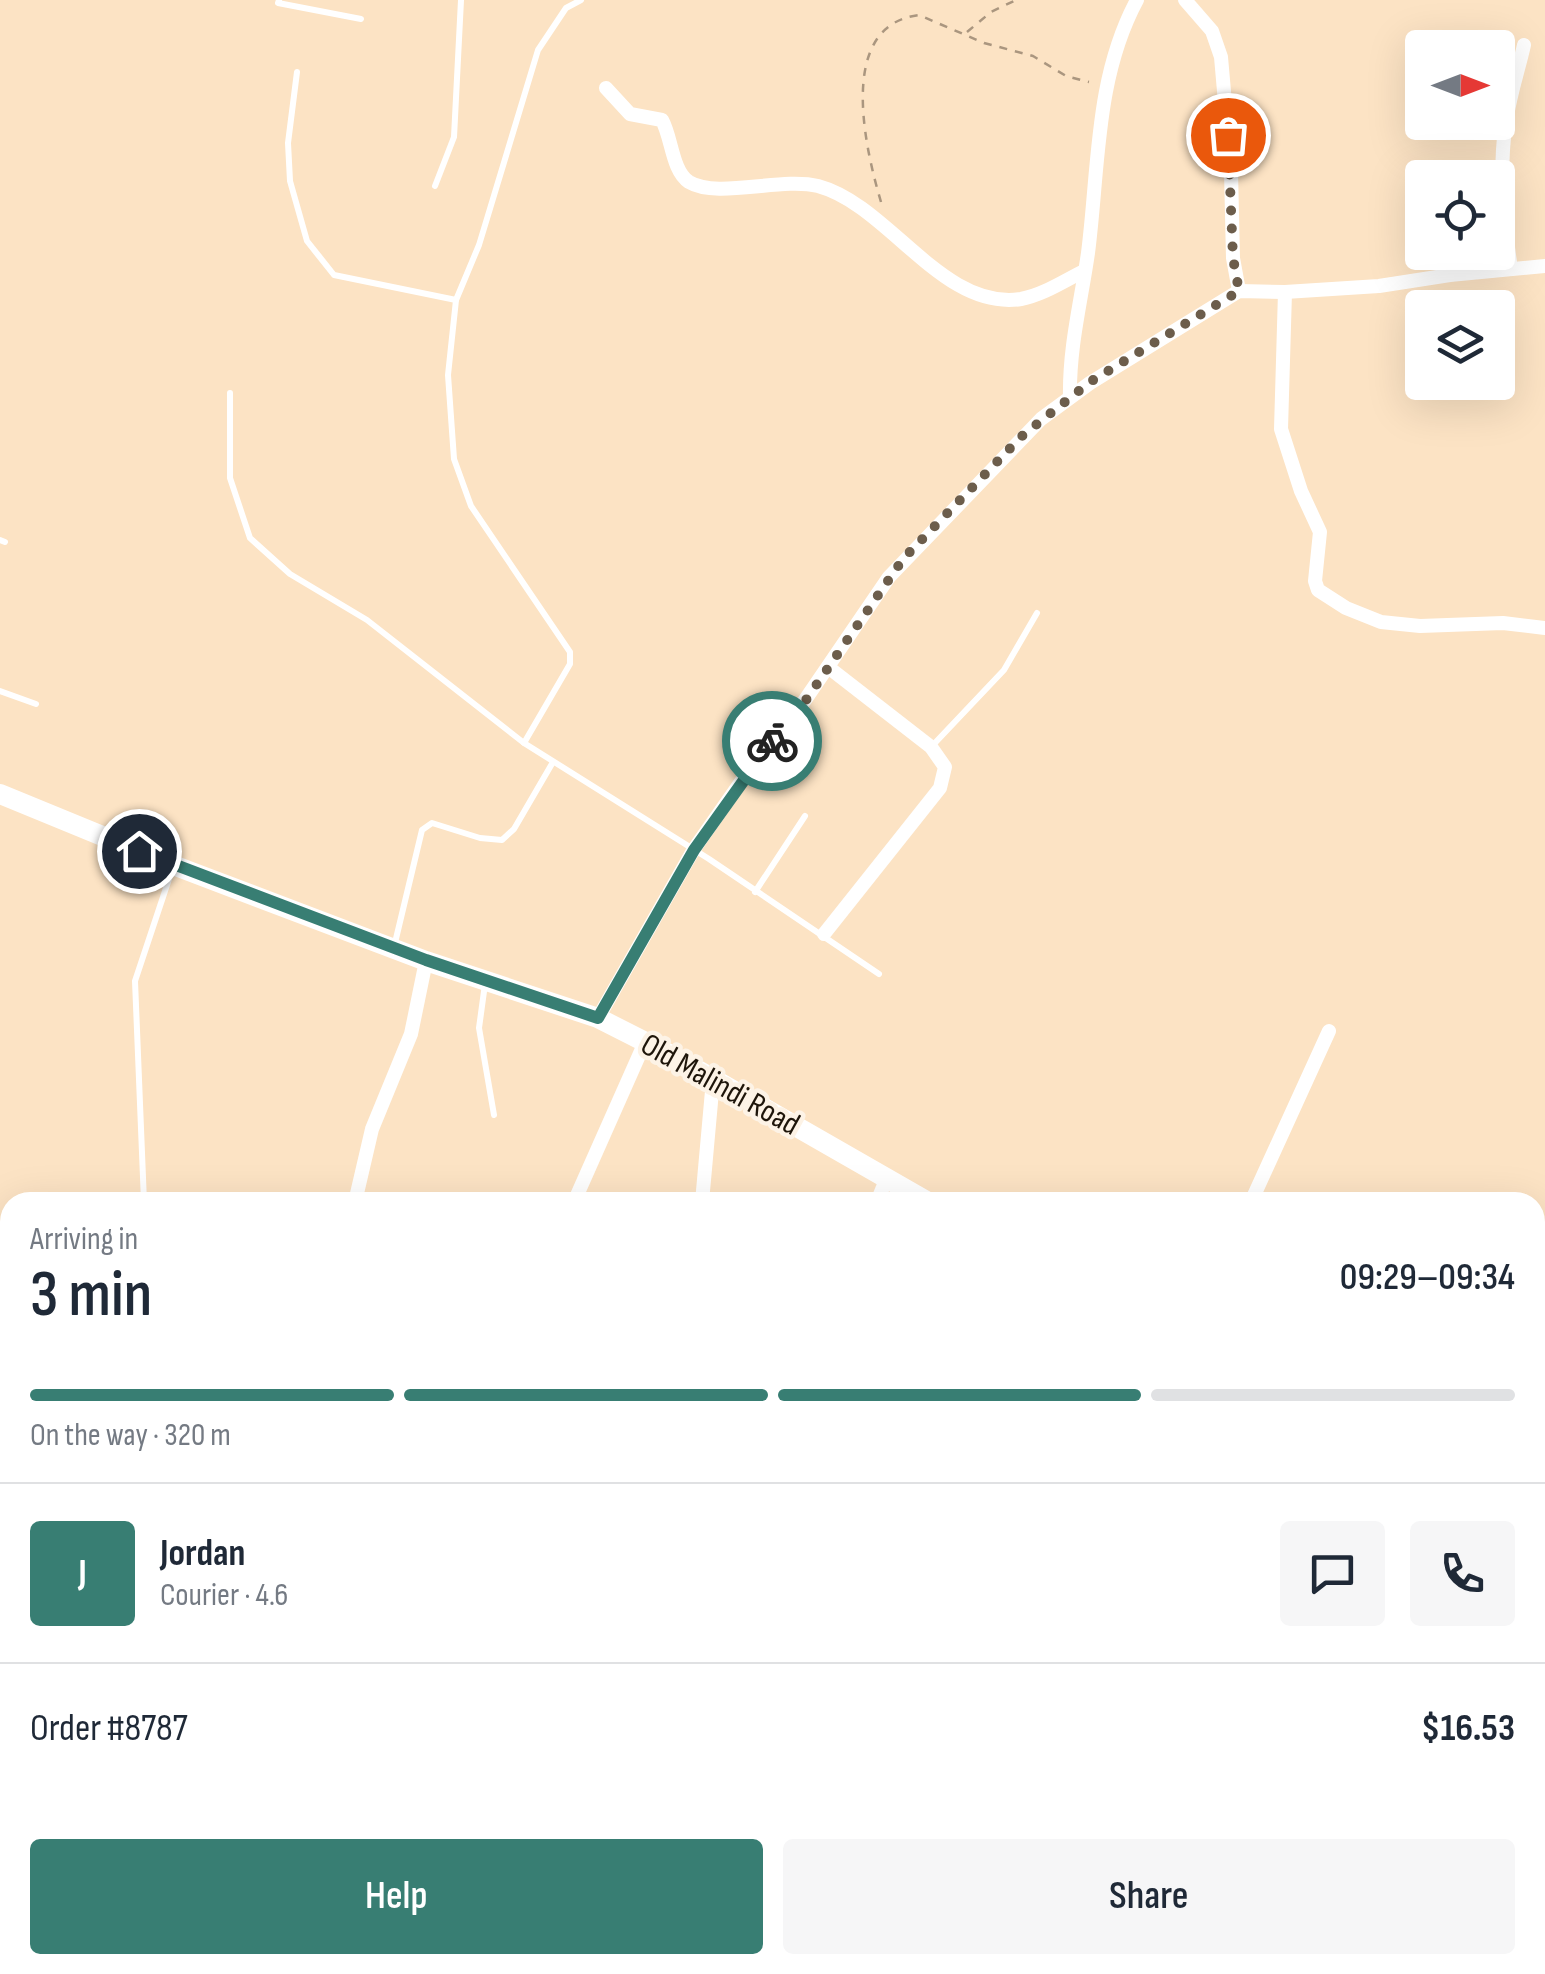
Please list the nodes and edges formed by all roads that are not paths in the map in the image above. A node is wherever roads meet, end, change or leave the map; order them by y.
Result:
1 (279, 0) edge
2 (461, 0) edge
3 (582, 0) edge
4 (1137, 0) edge
5 (1185, 0) edge
6 (361, 19) dead end
7 (1524, 45) dead end
8 (297, 72) dead end
9 (606, 88) dead end
10 (1503, 160) edge
11 (435, 186) dead end
12 (1545, 266) edge
13 (1515, 269) edge
14 (1503, 270) edge
15 (1084, 272) junction
16 (1239, 291) junction
17 (1284, 292) junction
18 (456, 300) junction
19 (230, 393) dead end
20 (1070, 397) junction
21 (1037, 614) dead end
22 (1545, 628) edge
23 (828, 668) junction
24 (0, 690) edge
25 (36, 704) dead end
26 (524, 743) junction
27 (931, 747) junction
28 (553, 762) junction
29 (0, 794) edge
30 (805, 816) dead end
31 (694, 850) junction
32 (173, 866) junction
33 (756, 892) junction
34 (824, 934) junction
35 (394, 948) junction
36 (426, 960) junction
37 (879, 974) dead end
38 (486, 978) junction
39 (598, 1018) junction
40 (1329, 1031) dead end
41 (645, 1042) junction
42 (713, 1080) junction
43 (494, 1115) dead end
44 (886, 1180) junction
45 (144, 1192) edge
46 (357, 1192) edge
47 (578, 1192) edge
48 (703, 1192) edge
49 (881, 1192) edge
50 (909, 1192) edge
51 (1256, 1192) edge

1 - 6 lane
2 - 11 lane
3 - 18 lane
4 - 15 street
5 - 16 street
7 - 10 street
8 - 18 lane
9 - 15 street
12 - 13 street
14 - 17 street
15 - 20 street
16 - 17 street
16 - 20 street
17 - 22 street
18 - 26 lane
19 - 26 lane
20 - 23 street
21 - 27 lane
23 - 27 street
23 - 31 street
24 - 25 lane
26 - 28 lane
27 - 34 street
28 - 31 lane
28 - 35 lane
29 - 32 main road, Old Malindi Road
30 - 33 lane
31 - 33 lane
31 - 39 street
32 - 35 main road, Old Malindi Road
32 - 45 lane
33 - 34 lane
34 - 37 lane
35 - 36 main road, Old Malindi Road
36 - 38 main road, Old Malindi Road
36 - 46 street
38 - 39 main road, Old Malindi Road
38 - 43 lane
39 - 41 main road, Old Malindi Road
40 - 51 street
41 - 42 main road, Old Malindi Road
41 - 47 street
42 - 44 main road, Old Malindi Road
42 - 48 street
44 - 49 street
44 - 50 main road, Old Malindi Road

